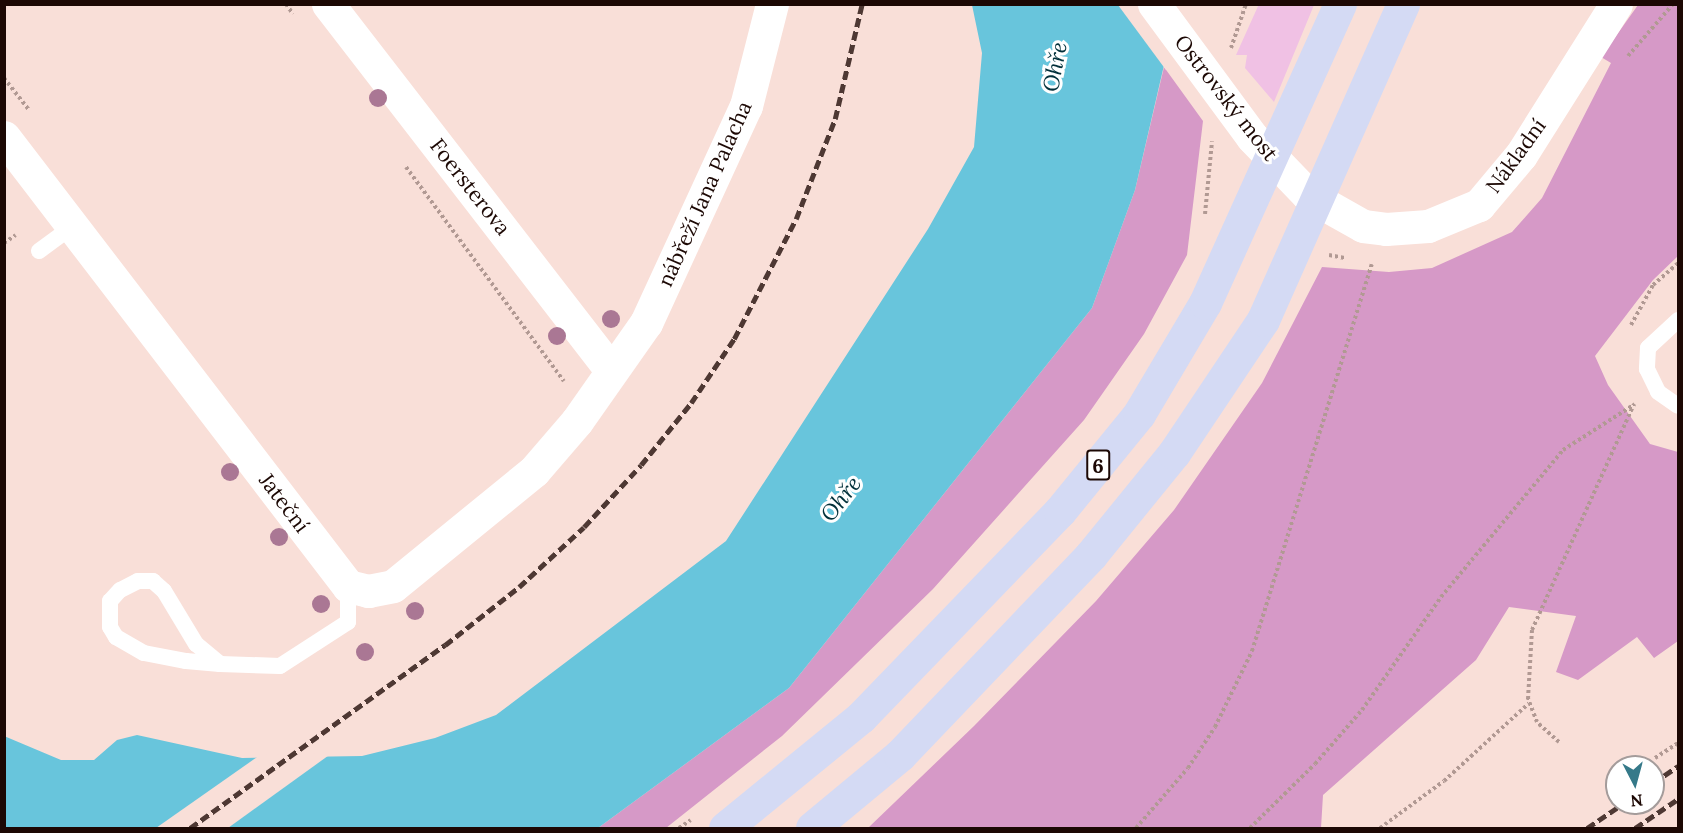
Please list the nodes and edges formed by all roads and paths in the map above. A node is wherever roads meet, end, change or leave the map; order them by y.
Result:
1 (286, 4) edge
2 (328, 4) edge
3 (772, 4) edge
4 (1154, 4) edge
5 (1246, 4) edge
6 (1340, 4) edge
7 (1403, 4) edge
8 (1616, 4) edge
9 (301, 24) dead end
10 (1230, 51) dead end
11 (4, 78) edge
12 (33, 116) dead end
13 (1215, 130) dead end
14 (4, 137) edge
15 (399, 157) dead end
16 (1204, 224) dead end
17 (73, 226) junction
18 (1363, 226) joint
19 (39, 251) dead end
20 (1372, 264) dead end
21 (1678, 320) edge
22 (611, 370) junction
23 (568, 386) dead end
24 (1658, 392) junction
25 (1634, 403) junction
26 (1678, 406) edge
27 (1641, 410) dead end
28 (348, 586) junction
29 (220, 664) junction
30 (1529, 703) junction
31 (1558, 742) dead end
32 (1678, 742) edge
33 (1660, 755) edge
34 (694, 818) dead end
35 (679, 828) edge
36 (725, 828) edge
37 (812, 828) edge
38 (1136, 828) edge
39 (1250, 828) edge
40 (1380, 828) edge

1 - 9 path
2 - 22 street, Foersterova
3 - 22 street, nábřeží Jana Palacha
4 - 18 street, Ostrovský most
5 - 10 path
6 - 36 highway, 6
7 - 37 highway
8 - 18 street, Nákladní
11 - 12 path
13 - 16 path
14 - 17 street, Jateční
15 - 23 path
17 - 19 lane
17 - 28 street, Jateční
20 - 38 path
21 - 24 lane
22 - 28 street
24 - 25 path
24 - 26 lane
25 - 27 path
25 - 30 path
25 - 39 path
28 - 29 lane
29 - 29 lane
30 - 31 path
30 - 40 path
32 - 33 path
34 - 35 path

